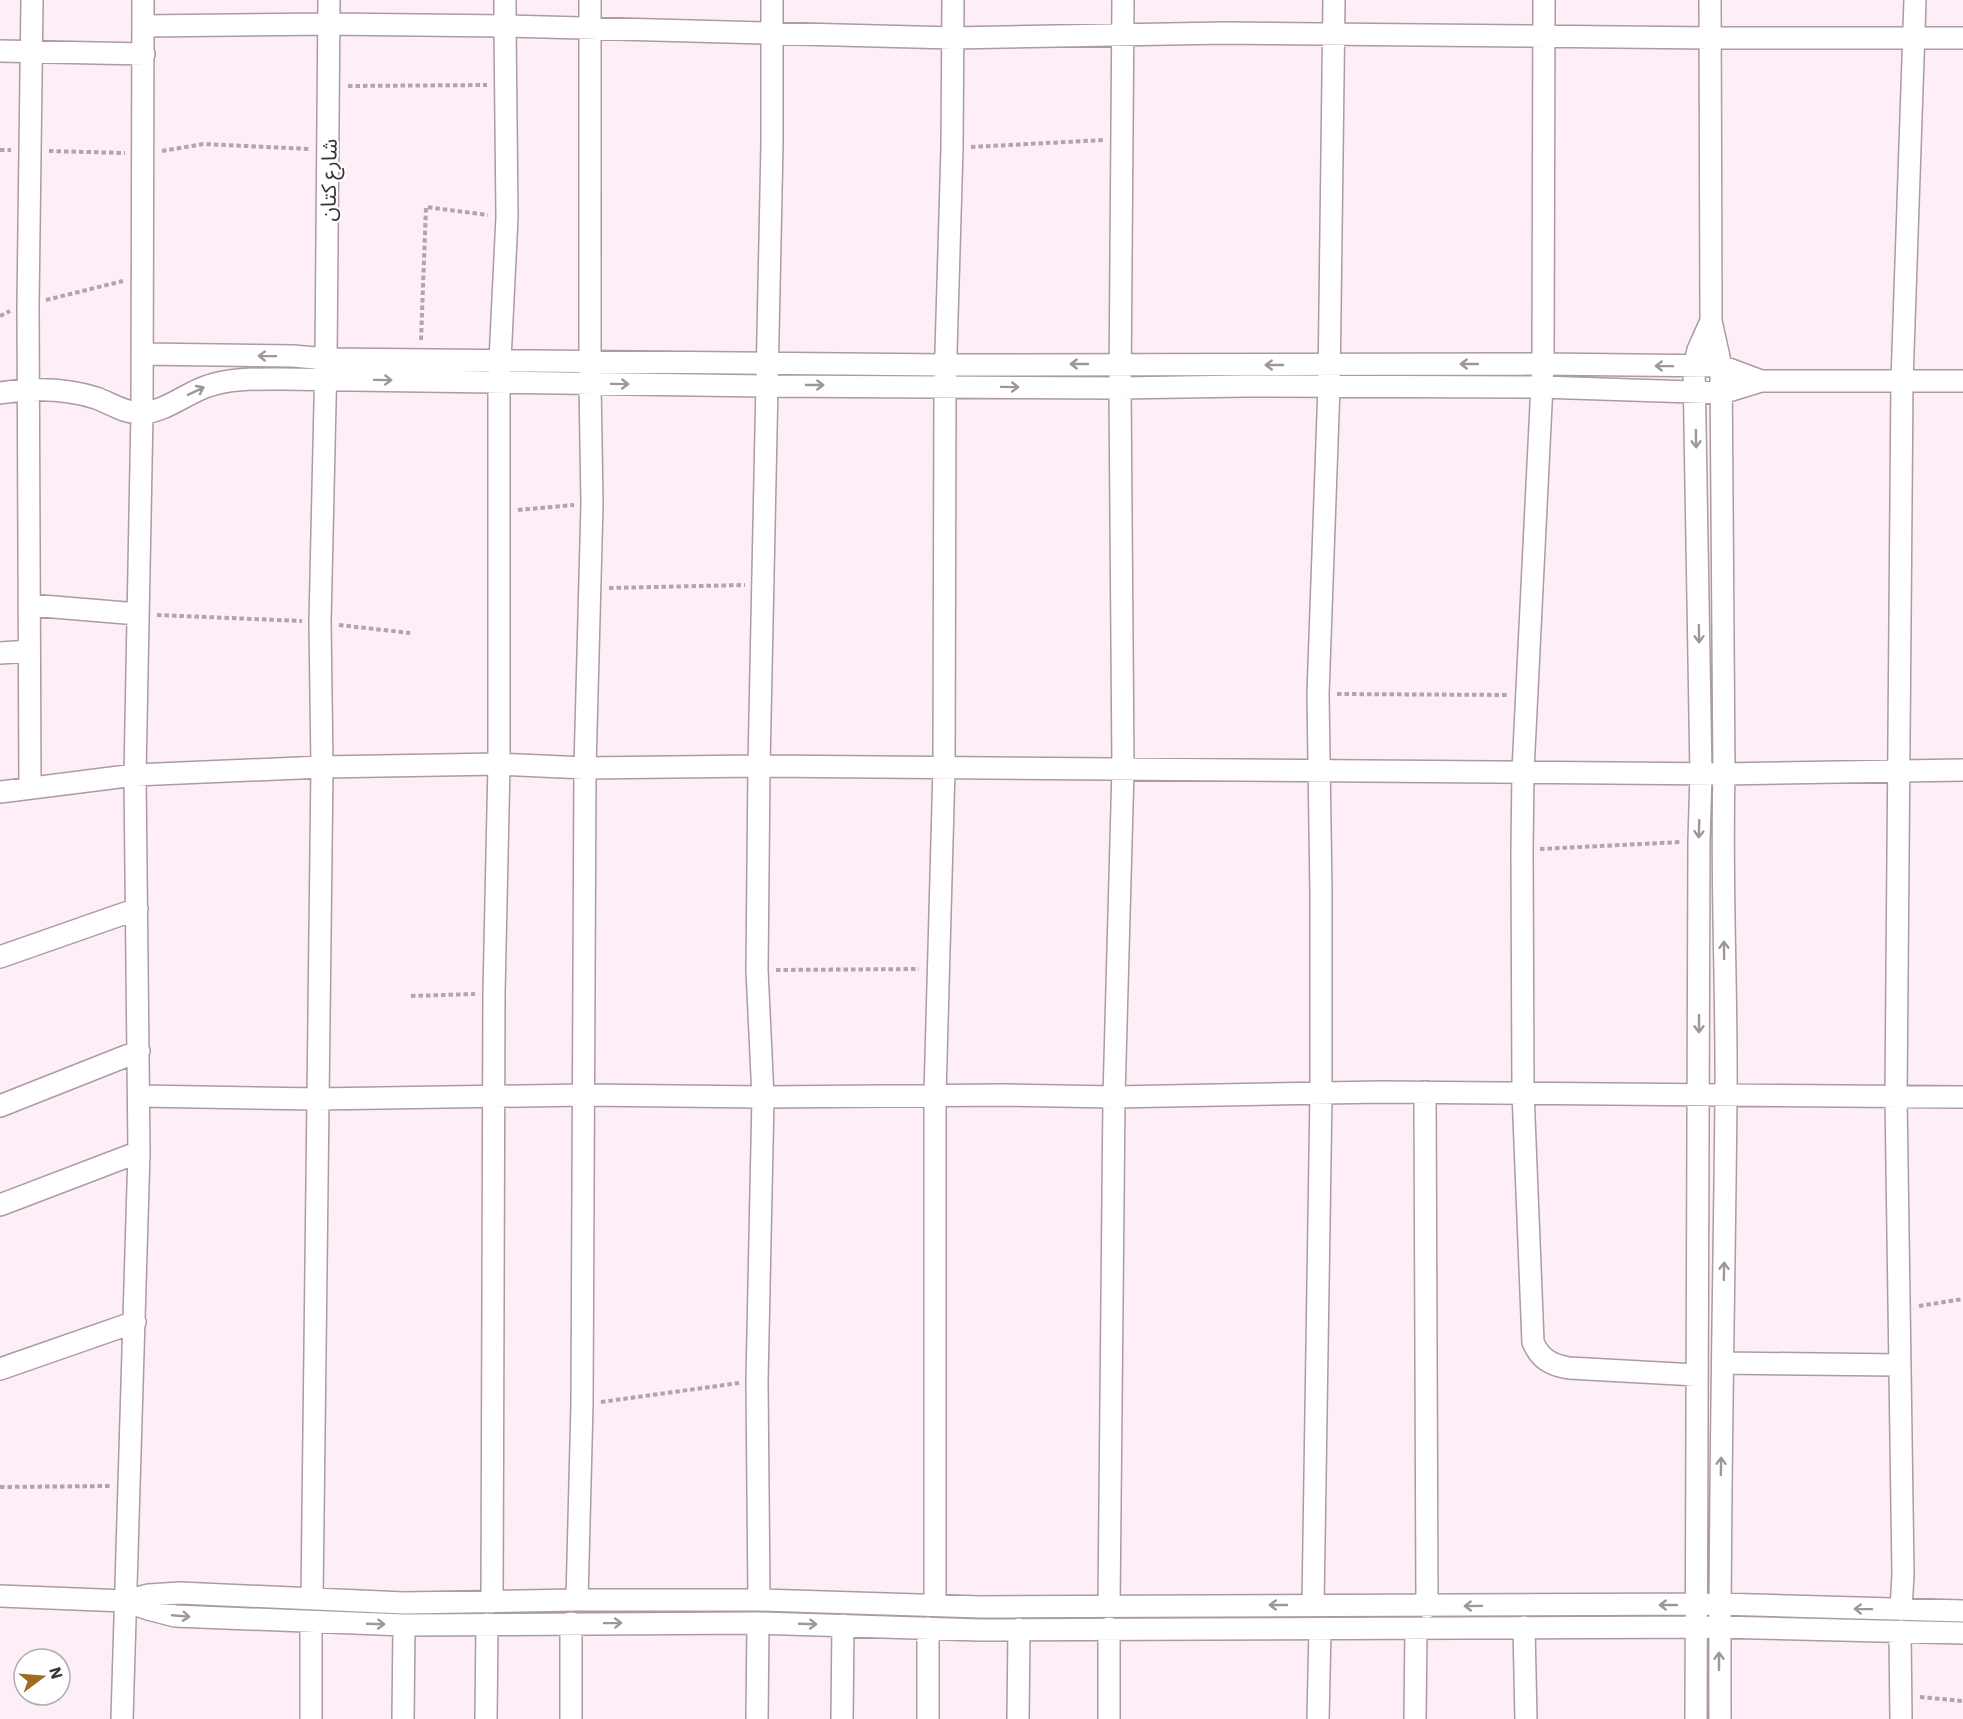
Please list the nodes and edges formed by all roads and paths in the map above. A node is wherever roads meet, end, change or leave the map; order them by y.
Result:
1 (32, 0) edge
2 (143, 0) edge
3 (329, 0) edge
4 (504, 0) edge
5 (590, 0) edge
6 (772, 0) edge
7 (953, 0) edge
8 (1123, 0) edge
9 (1334, 0) edge
10 (1544, 0) edge
11 (1710, 0) edge
12 (1914, 0) edge
13 (329, 24) junction
14 (143, 26) junction
15 (505, 26) junction
16 (588, 28) junction
17 (772, 32) junction
18 (1333, 34) junction
19 (1122, 35) junction
20 (1545, 36) junction
21 (1914, 37) junction
22 (953, 38) junction
23 (1710, 38) junction
24 (1963, 38) edge
25 (0, 51) edge
26 (31, 52) junction
27 (144, 54) junction
28 (506, 85) junction
29 (329, 86) junction
30 (1123, 139) junction
31 (952, 148) junction
32 (0, 150) edge
33 (328, 150) junction
34 (30, 151) junction
35 (144, 154) junction
36 (507, 217) junction
37 (142, 276) junction
38 (28, 304) junction
39 (0, 316) edge
40 (1711, 321) junction
41 (142, 354) junction
42 (420, 360) junction
43 (590, 360) junction
44 (767, 362) junction
45 (1121, 364) junction
46 (1543, 364) junction
47 (946, 365) junction
48 (1329, 365) junction
49 (1721, 366) junction
50 (1694, 367) junction
51 (325, 369) junction
52 (500, 371) junction
53 (1761, 381) junction
54 (1902, 381) junction
55 (1963, 381) edge
56 (590, 383) junction
57 (767, 386) junction
58 (945, 386) junction
59 (1329, 386) junction
60 (1541, 387) junction
61 (1120, 388) junction
62 (29, 389) junction
63 (1695, 392) junction
64 (0, 393) edge
65 (1722, 393) junction
66 (142, 413) junction
67 (592, 504) junction
68 (499, 511) junction
69 (763, 584) junction
70 (590, 588) junction
71 (30, 605) junction
72 (138, 614) junction
73 (320, 622) junction
74 (410, 633) dead end
75 (29, 651) junction
76 (0, 653) edge
77 (1318, 694) junction
78 (1527, 694) junction
79 (499, 764) junction
80 (759, 766) junction
81 (322, 767) junction
82 (585, 768) junction
83 (944, 768) junction
84 (1123, 769) junction
85 (1963, 770) edge
86 (1318, 771) junction
87 (1523, 771) junction
88 (1899, 772) junction
89 (1701, 774) junction
90 (1724, 774) junction
91 (135, 775) junction
92 (30, 788) junction
93 (0, 792) edge
94 (1699, 841) junction
95 (1522, 850) junction
96 (136, 909) junction
97 (0, 957) edge
98 (939, 969) junction
99 (757, 970) junction
100 (494, 993) junction
101 (411, 996) dead end
102 (140, 1051) junction
103 (1425, 1092) junction
104 (1523, 1092) junction
105 (1321, 1093) junction
106 (1698, 1093) junction
107 (1726, 1094) junction
108 (585, 1095) junction
109 (935, 1095) junction
110 (140, 1096) junction
111 (1896, 1096) junction
112 (494, 1097) junction
113 (763, 1097) junction
114 (1114, 1097) junction
115 (1963, 1097) edge
116 (317, 1099) junction
117 (0, 1106) edge
118 (139, 1152) junction
119 (0, 1205) edge
120 (1963, 1299) edge
121 (1897, 1309) junction
122 (135, 1322) junction
123 (1722, 1363) junction
124 (1899, 1365) junction
125 (0, 1369) edge
126 (1696, 1375) junction
127 (757, 1381) junction
128 (582, 1404) junction
129 (129, 1486) junction
130 (0, 1487) edge
131 (0, 1596) edge
132 (312, 1599) junction
133 (577, 1600) junction
134 (645, 1600) junction
135 (759, 1600) junction
136 (125, 1601) junction
137 (492, 1602) junction
138 (935, 1605) junction
139 (1195, 1605) junction
140 (1313, 1605) junction
141 (1695, 1605) junction
142 (1719, 1605) junction
143 (1109, 1606) junction
144 (1427, 1607) junction
145 (1900, 1610) junction
146 (1963, 1611) edge
147 (311, 1622) junction
148 (644, 1622) junction
149 (571, 1623) junction
150 (758, 1623) junction
151 (487, 1624) junction
152 (404, 1625) junction
153 (843, 1625) junction
154 (1196, 1627) junction
155 (1524, 1627) junction
156 (1695, 1627) junction
157 (1719, 1627) junction
158 (928, 1628) junction
159 (1109, 1628) junction
160 (1019, 1629) junction
161 (1320, 1629) junction
162 (1416, 1629) junction
163 (1900, 1632) junction
164 (1963, 1633) edge
165 (1901, 1695) junction
166 (1963, 1701) edge
167 (122, 1719) edge
168 (311, 1719) edge
169 (403, 1719) edge
170 (486, 1719) edge
171 (572, 1719) edge
172 (756, 1719) edge
173 (842, 1719) edge
174 (928, 1719) edge
175 (1018, 1719) edge
176 (1109, 1719) edge
177 (1318, 1719) edge
178 (1415, 1719) edge
179 (1526, 1719) edge
180 (1695, 1719) edge
181 (1720, 1719) edge
182 (1900, 1719) edge

1 - 26 street
2 - 14 street
3 - 13 street, شارع كتان
4 - 15 street
5 - 16 street
6 - 17 street
7 - 22 street
8 - 19 street
9 - 18 street
10 - 20 street
11 - 23 street
12 - 21 street
13 - 14 street
13 - 15 street
13 - 29 street, شارع كتان
14 - 27 street
15 - 16 street
15 - 28 street
16 - 17 street
16 - 43 street
17 - 22 street
17 - 44 street
18 - 19 street
18 - 20 street
18 - 48 street
19 - 22 street
19 - 30 street
20 - 23 street
20 - 46 street
21 - 23 street
21 - 24 street
21 - 54 street
22 - 31 street
23 - 40 street
25 - 26 street
26 - 27 street
26 - 34 street
27 - 35 street
28 - 29 path
28 - 36 street
29 - 33 street, شارع كتان
30 - 31 path
30 - 45 street
31 - 47 street
32 - 34 path
33 - 35 path
33 - 51 street, شارع كتان
34 - 35 path
34 - 38 street
35 - 37 street
36 - 42 path
36 - 52 street
37 - 38 path
37 - 41 street
38 - 39 path
38 - 62 street
40 - 49 street
40 - 50 street
51 -> 41 street
41 - 66 street
42 - 51 street
42 - 52 street
43 - 44 street
43 - 52 street
43 - 56 street
44 - 47 street
44 - 57 street
45 -> 47 street
48 -> 45 street
45 - 61 street
46 -> 48 street
50 -> 46 street
46 - 60 street
47 - 58 street
48 - 59 street
49 - 50 street
49 - 53 street
49 - 65 street
50 - 63 street
51 -> 52 street
66 -> 51 street
51 - 73 street, شارع كتان
52 - 56 street
52 - 68 street
53 - 54 street
53 - 65 street
54 - 55 street
54 - 88 street
56 -> 57 street
56 - 67 street
57 -> 58 street
57 - 69 street
58 -> 61 street
58 - 83 street
59 - 60 street
59 - 61 street
59 - 77 street
60 - 63 street
60 - 78 street
61 - 84 street
62 - 64 street
62 - 66 street
62 - 71 street
63 - 65 street
63 -> 89 street
65 - 90 street
66 - 72 street
67 - 68 path
67 - 70 street
68 - 79 street
69 - 70 path
69 - 80 street
70 - 82 street
71 - 72 street
71 - 75 street
72 - 73 path
72 - 91 street
73 - 74 path
73 - 81 street, شارع كتان
75 - 76 street
75 - 92 street
77 - 78 path
77 - 86 street
78 - 87 street
79 - 81 street
79 - 82 street
79 - 100 street
80 - 82 street
80 - 83 street
80 - 99 street
81 - 91 street
81 - 116 street, شارع كتان
82 - 108 street
83 - 84 street
83 - 98 street
84 - 86 street
84 - 114 street
85 - 88 street
86 - 87 street
86 - 105 street
87 - 89 street
87 - 95 street
88 - 90 street
88 - 111 street
89 - 90 street
89 -> 94 street
107 -> 90 street
91 - 92 street
91 - 96 street
92 - 93 street
94 - 95 path
94 -> 106 street
95 - 104 street
96 - 97 street
96 - 102 street
98 - 99 path
98 - 109 street
99 - 113 street
100 - 101 path
100 - 112 street
102 - 110 street
102 - 117 street
103 - 104 street
103 - 105 street
103 - 144 street
104 - 106 street
104 - 126 street
105 - 114 street
105 - 140 street
106 - 107 street
106 - 126 street
107 - 111 street
123 -> 107 street
108 - 112 street
108 - 113 street
108 - 128 street
109 - 113 street
109 - 114 street
109 - 138 street
110 - 116 street
110 - 118 street
111 - 115 street
111 - 121 street
112 - 116 street
112 - 137 street
113 - 127 street
114 - 143 street
116 - 132 street, شارع كتان
118 - 119 street
118 - 122 street
120 - 121 path
121 - 124 street
122 - 125 street
122 - 129 street
123 - 124 street
142 -> 123 street
124 - 145 street
126 - 141 street
127 - 128 path
127 - 135 street
128 - 133 street
129 - 130 path
129 - 136 street
131 - 136 street
132 - 136 street
132 - 137 street
133 - 134 street
133 - 137 street
134 - 135 street
134 - 148 street
135 - 138 street
136 -> 147 street
136 - 167 street
138 - 143 street
140 -> 139 street
139 - 143 street
139 - 154 street
140 - 144 street
141 - 142 street
141 -> 144 street
141 - 156 street
145 -> 142 street
142 - 157 street
145 - 146 street
147 -> 152 street
147 - 168 street
149 -> 148 street
148 - 150 street
149 - 151 street
149 - 171 street
150 -> 153 street
150 - 172 street
151 - 152 street
151 - 170 street
152 - 169 street
153 - 158 street
153 - 173 street
154 - 159 street
154 - 161 street
155 - 156 street
155 - 162 street
155 - 179 street
156 - 157 street
156 - 180 street
157 - 163 street
181 -> 157 street
158 - 160 street
158 - 174 street
159 - 160 street
159 - 176 street
160 - 175 street
161 - 162 street
161 - 177 street
162 - 178 street
163 - 164 street
163 - 165 street
165 - 166 path
165 - 182 street

